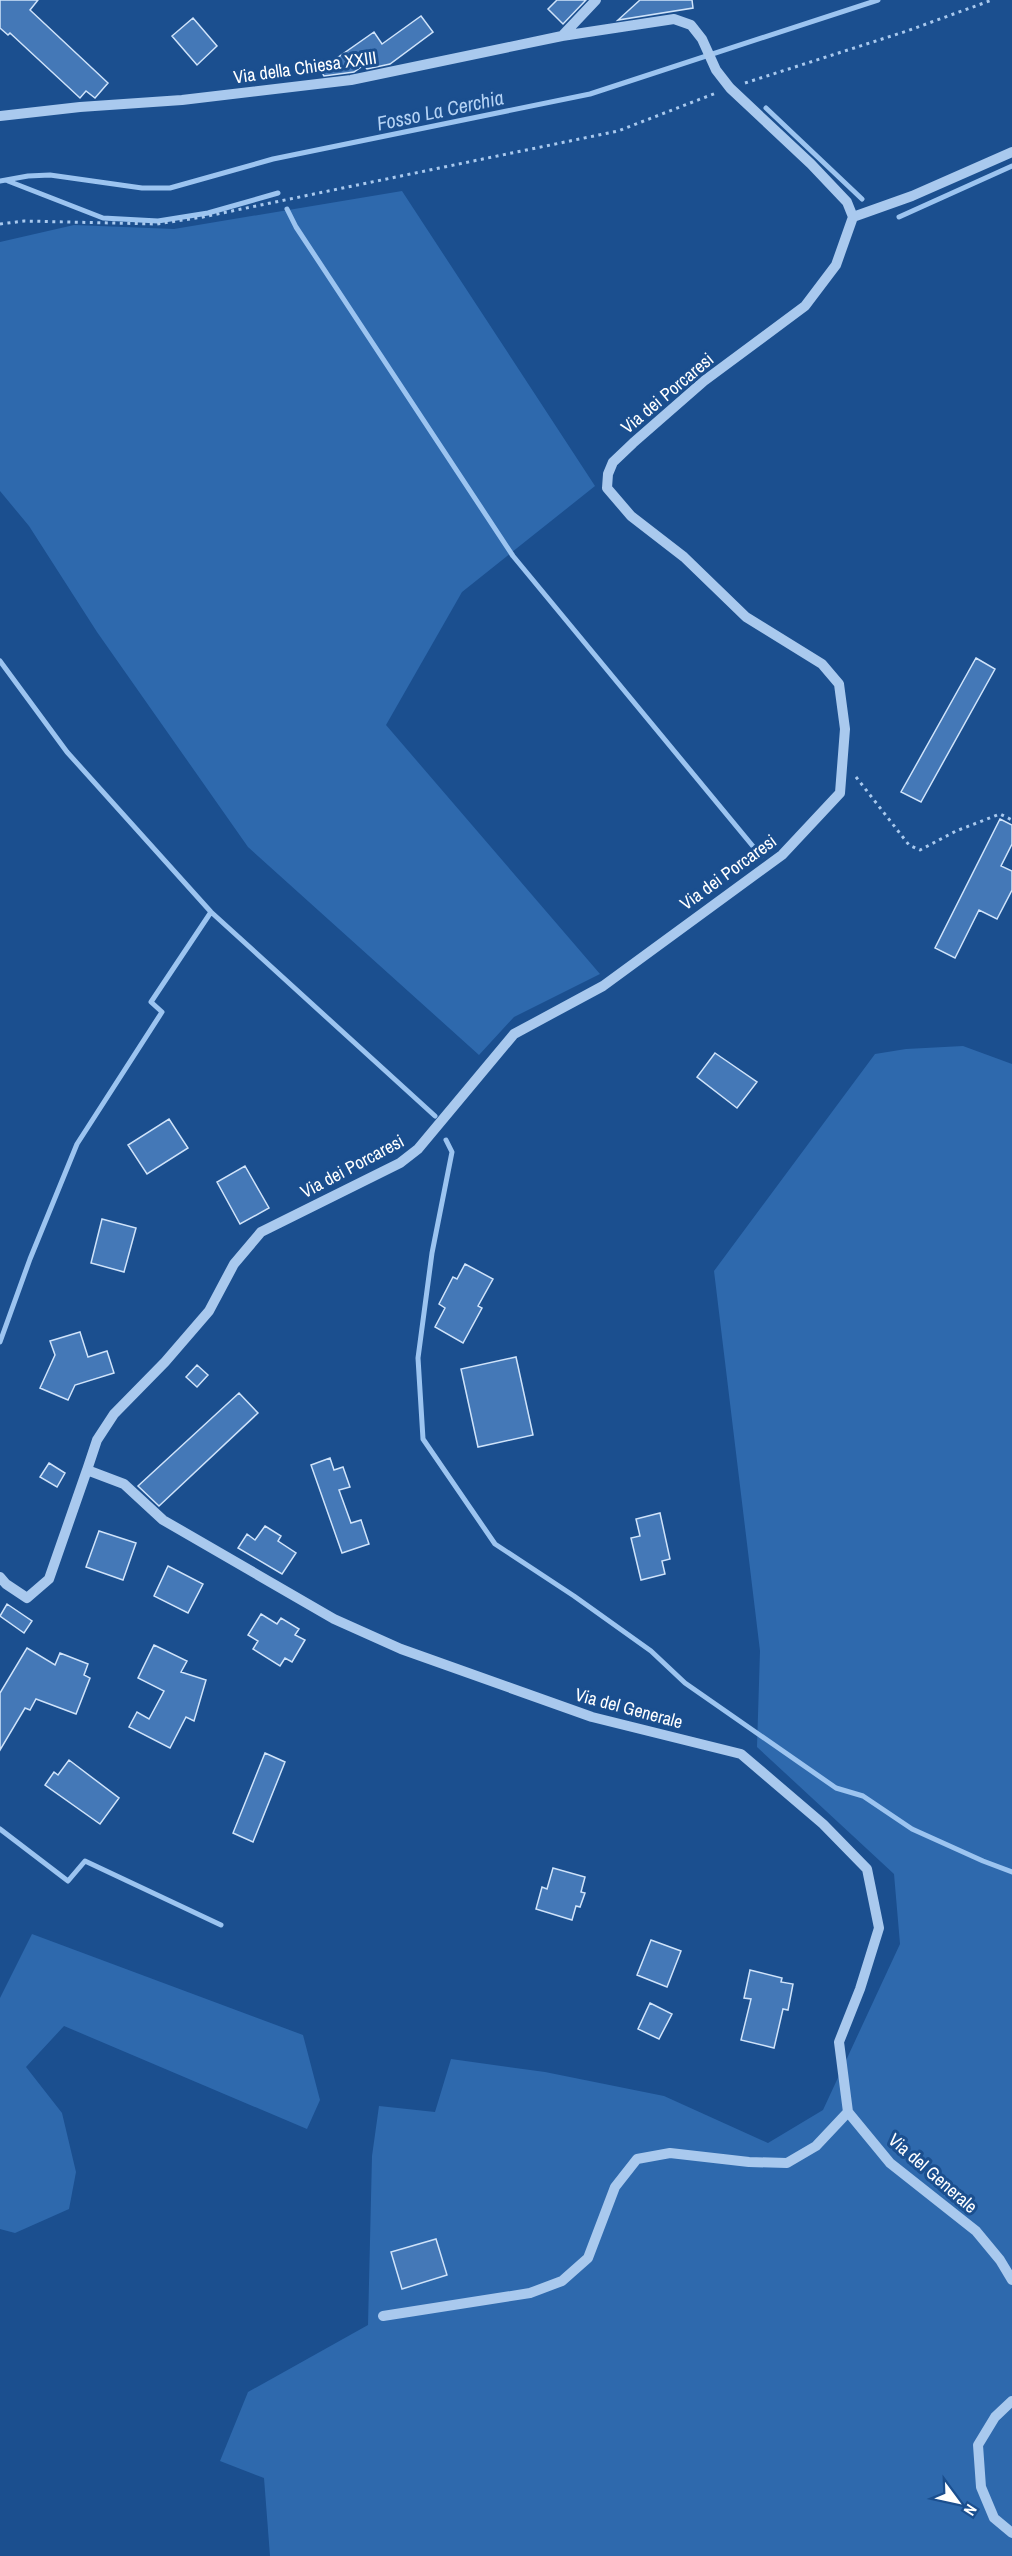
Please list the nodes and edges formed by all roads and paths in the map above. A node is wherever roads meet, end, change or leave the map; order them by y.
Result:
1 (596, 0) edge
2 (992, 0) edge
3 (562, 36) junction
4 (730, 88) junction
5 (0, 116) edge
6 (1012, 152) edge
7 (853, 217) junction
8 (0, 224) edge
9 (843, 759) junction
10 (1012, 820) edge
11 (87, 1470) junction
12 (0, 1577) edge
13 (848, 2112) junction
14 (1012, 2280) edge
15 (383, 2316) dead end
16 (1012, 2401) edge
17 (1012, 2533) edge

1 - 3 street
2 - 4 path
3 - 4 street, Via della Chiesa XXIII
3 - 5 street, Via della Chiesa XXIII
4 - 7 street
4 - 8 path
6 - 7 street
7 - 9 street, Via dei Porcaresi
9 - 10 path
9 - 11 street, Via dei Porcaresi
11 - 12 street
11 - 13 street, Via del Generale
13 - 14 street, Via del Generale
13 - 15 street
16 - 17 street

